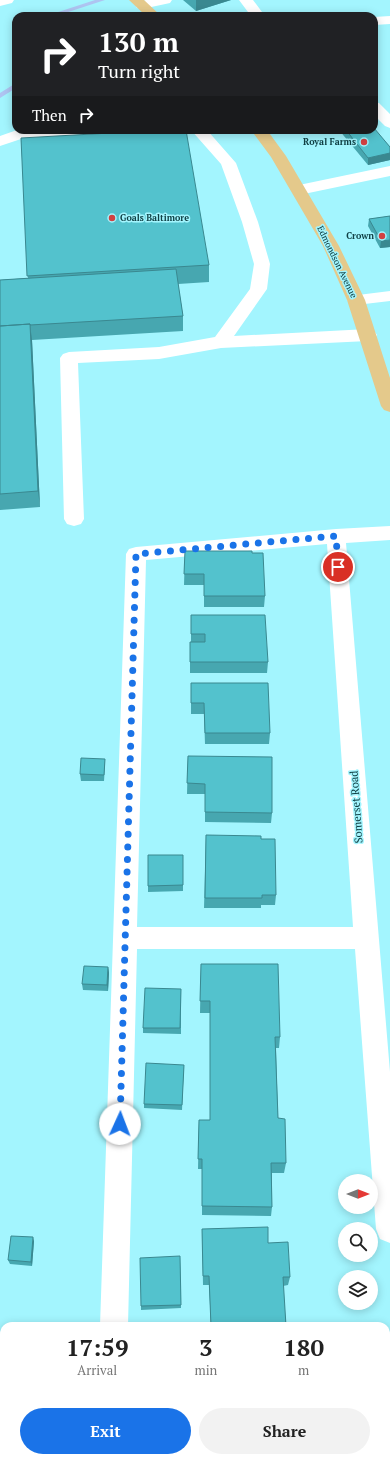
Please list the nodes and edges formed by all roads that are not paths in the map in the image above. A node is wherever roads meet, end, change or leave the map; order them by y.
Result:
1 (7, 0) edge
2 (165, 0) edge
3 (246, 0) edge
4 (0, 2) edge
5 (139, 3) edge
6 (149, 12) edge
7 (255, 12) edge
8 (378, 20) edge
9 (390, 20) edge
10 (378, 110) edge
11 (390, 123) edge
12 (19, 134) edge
13 (203, 134) edge
14 (262, 134) edge
15 (0, 141) edge
16 (390, 171) edge
17 (299, 190) junction
18 (390, 296) edge
19 (356, 300) junction
20 (368, 335) junction
21 (221, 342) junction
22 (390, 406) edge
23 (74, 519) dead end
24 (390, 533) edge
25 (336, 536) junction
26 (125, 938) junction
27 (366, 938) junction
28 (386, 1132) edge
29 (390, 1229) edge
30 (114, 1322) edge

1 - 4 street
2 - 5 street
3 - 7 street
5 - 6 main road
8 - 9 street
10 - 11 street
12 - 15 street
13 - 21 street
14 - 17 main road, Edmondson Avenue
16 - 17 street
17 - 19 main road, Edmondson Avenue
18 - 19 street
19 - 20 main road, Edmondson Avenue
20 - 21 street
20 - 22 main road, Edmondson Avenue
21 - 23 street
24 - 25 street
25 - 26 street
25 - 27 street, Somerset Road
26 - 27 street
26 - 30 street
27 - 28 street, Somerset Road
28 - 29 street, Somerset Road

